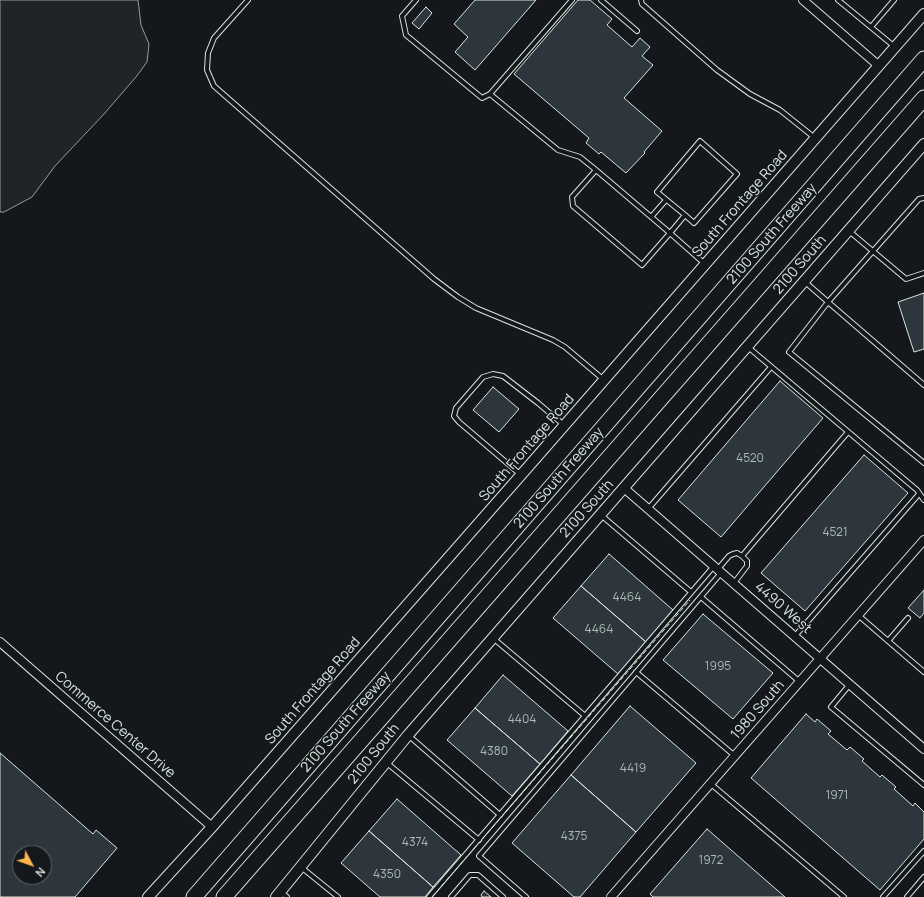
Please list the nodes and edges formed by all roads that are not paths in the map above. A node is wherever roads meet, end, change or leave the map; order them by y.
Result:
1 (248, 0) edge
2 (416, 0) edge
3 (572, 0) edge
4 (601, 0) edge
5 (640, 0) edge
6 (803, 0) edge
7 (838, 0) edge
8 (894, 0) edge
9 (924, 14) edge
10 (871, 27) junction
11 (637, 31) dead end
12 (895, 47) junction
13 (924, 59) edge
14 (879, 66) junction
15 (490, 94) junction
16 (924, 98) edge
17 (816, 139) junction
18 (923, 147) edge
19 (596, 170) junction
20 (924, 198) edge
21 (666, 200) junction
22 (685, 215) junction
23 (651, 217) junction
24 (848, 231) junction
25 (670, 233) junction
26 (871, 251) junction
27 (706, 264) junction
28 (924, 273) edge
29 (804, 282) junction
30 (828, 302) junction
31 (748, 347) junction
32 (771, 367) junction
33 (604, 380) junction
34 (924, 386) edge
35 (565, 426) junction
36 (848, 432) junction
37 (924, 464) edge
38 (521, 475) junction
39 (624, 488) junction
40 (919, 494) junction
41 (924, 500) edge
42 (648, 509) junction
43 (601, 515) junction
44 (924, 540) edge
45 (742, 556) junction
46 (718, 569) junction
47 (734, 584) junction
48 (691, 592) junction
49 (701, 597) junction
50 (858, 615) junction
51 (908, 618) dead end
52 (795, 636) junction
53 (493, 637) junction
54 (888, 641) junction
55 (0, 642) edge
56 (821, 658) junction
57 (636, 672) junction
58 (924, 672) edge
59 (800, 682) junction
60 (850, 684) junction
61 (584, 715) junction
62 (408, 735) junction
63 (924, 749) edge
64 (735, 756) junction
65 (385, 762) junction
66 (711, 784) junction
67 (924, 785) edge
68 (500, 815) junction
69 (212, 827) junction
70 (479, 840) junction
71 (924, 851) edge
72 (301, 867) junction
73 (924, 877) edge
74 (281, 895) edge
75 (148, 897) edge
76 (194, 897) edge
77 (224, 897) edge
78 (338, 897) edge
79 (428, 897) edge
80 (451, 897) edge
81 (504, 897) edge
82 (526, 897) edge
83 (611, 897) edge
84 (844, 897) edge
85 (883, 897) edge
86 (907, 897) edge

1 - 33 lane
2 - 15 lane
3 - 15 lane
4 - 11 lane
5 - 17 lane
6 - 14 street
7 - 10 lane
8 - 10 lane
9 - 12 street, South Frontage Road
10 - 12 lane
12 - 14 street, South Frontage Road
13 - 76 highway, 2100 South Freeway
14 - 17 street, South Frontage Road
15 - 19 lane
16 - 77 highway, 2100 South Freeway
17 - 27 street, South Frontage Road
18 - 24 street, 2100 South
19 - 23 lane
19 - 25 lane
20 - 26 lane
21 - 22 lane
21 - 22 lane
21 - 23 lane
22 - 25 lane
23 - 25 lane
24 - 26 lane
24 - 29 street, 2100 South
25 - 27 lane
26 - 28 lane
26 - 30 lane
27 - 33 street, South Frontage Road
29 - 30 lane
29 - 31 street, 2100 South
30 - 34 lane
30 - 37 lane
31 - 32 lane
31 - 39 street, 2100 South
32 - 36 lane
32 - 42 lane
33 - 35 street, South Frontage Road
35 - 38 street, South Frontage Road
35 - 38 lane
36 - 40 lane
36 - 45 lane
38 - 69 street, South Frontage Road
39 - 42 street, 4490 West
39 - 43 street, 2100 South
40 - 41 lane
40 - 52 lane
42 - 46 street, 4490 West
43 - 48 lane
43 - 53 street, 2100 South
44 - 50 street, 1980 South
45 - 46 lane
45 - 47 lane
46 - 47 street, 4490 West
46 - 48 lane
46 - 49 lane
47 - 52 street, 4490 West
48 - 61 lane
49 - 57 lane
49 - 59 lane
50 - 54 lane
50 - 56 street, 1980 South
51 - 54 lane
52 - 56 street, 4490 West
53 - 61 lane
53 - 62 street, 2100 South
54 - 58 lane
55 - 69 street, Commerce Center Drive
56 - 59 street, 1980 South
56 - 60 street, 4490 West
57 - 64 lane
57 - 82 lane
59 - 64 street, 1980 South
60 - 63 street, 4490 West
60 - 67 lane
61 - 68 lane
62 - 65 street, 2100 South
62 - 68 lane
64 - 66 street, 1980 South
65 - 70 lane
65 - 72 street, 2100 South
66 - 83 street, 1980 South
66 - 84 lane
68 - 70 lane
69 - 75 street, South Frontage Road
70 - 79 lane
71 - 85 lane
72 - 74 street, 2100 South
72 - 78 lane
73 - 86 lane
80 - 81 lane

